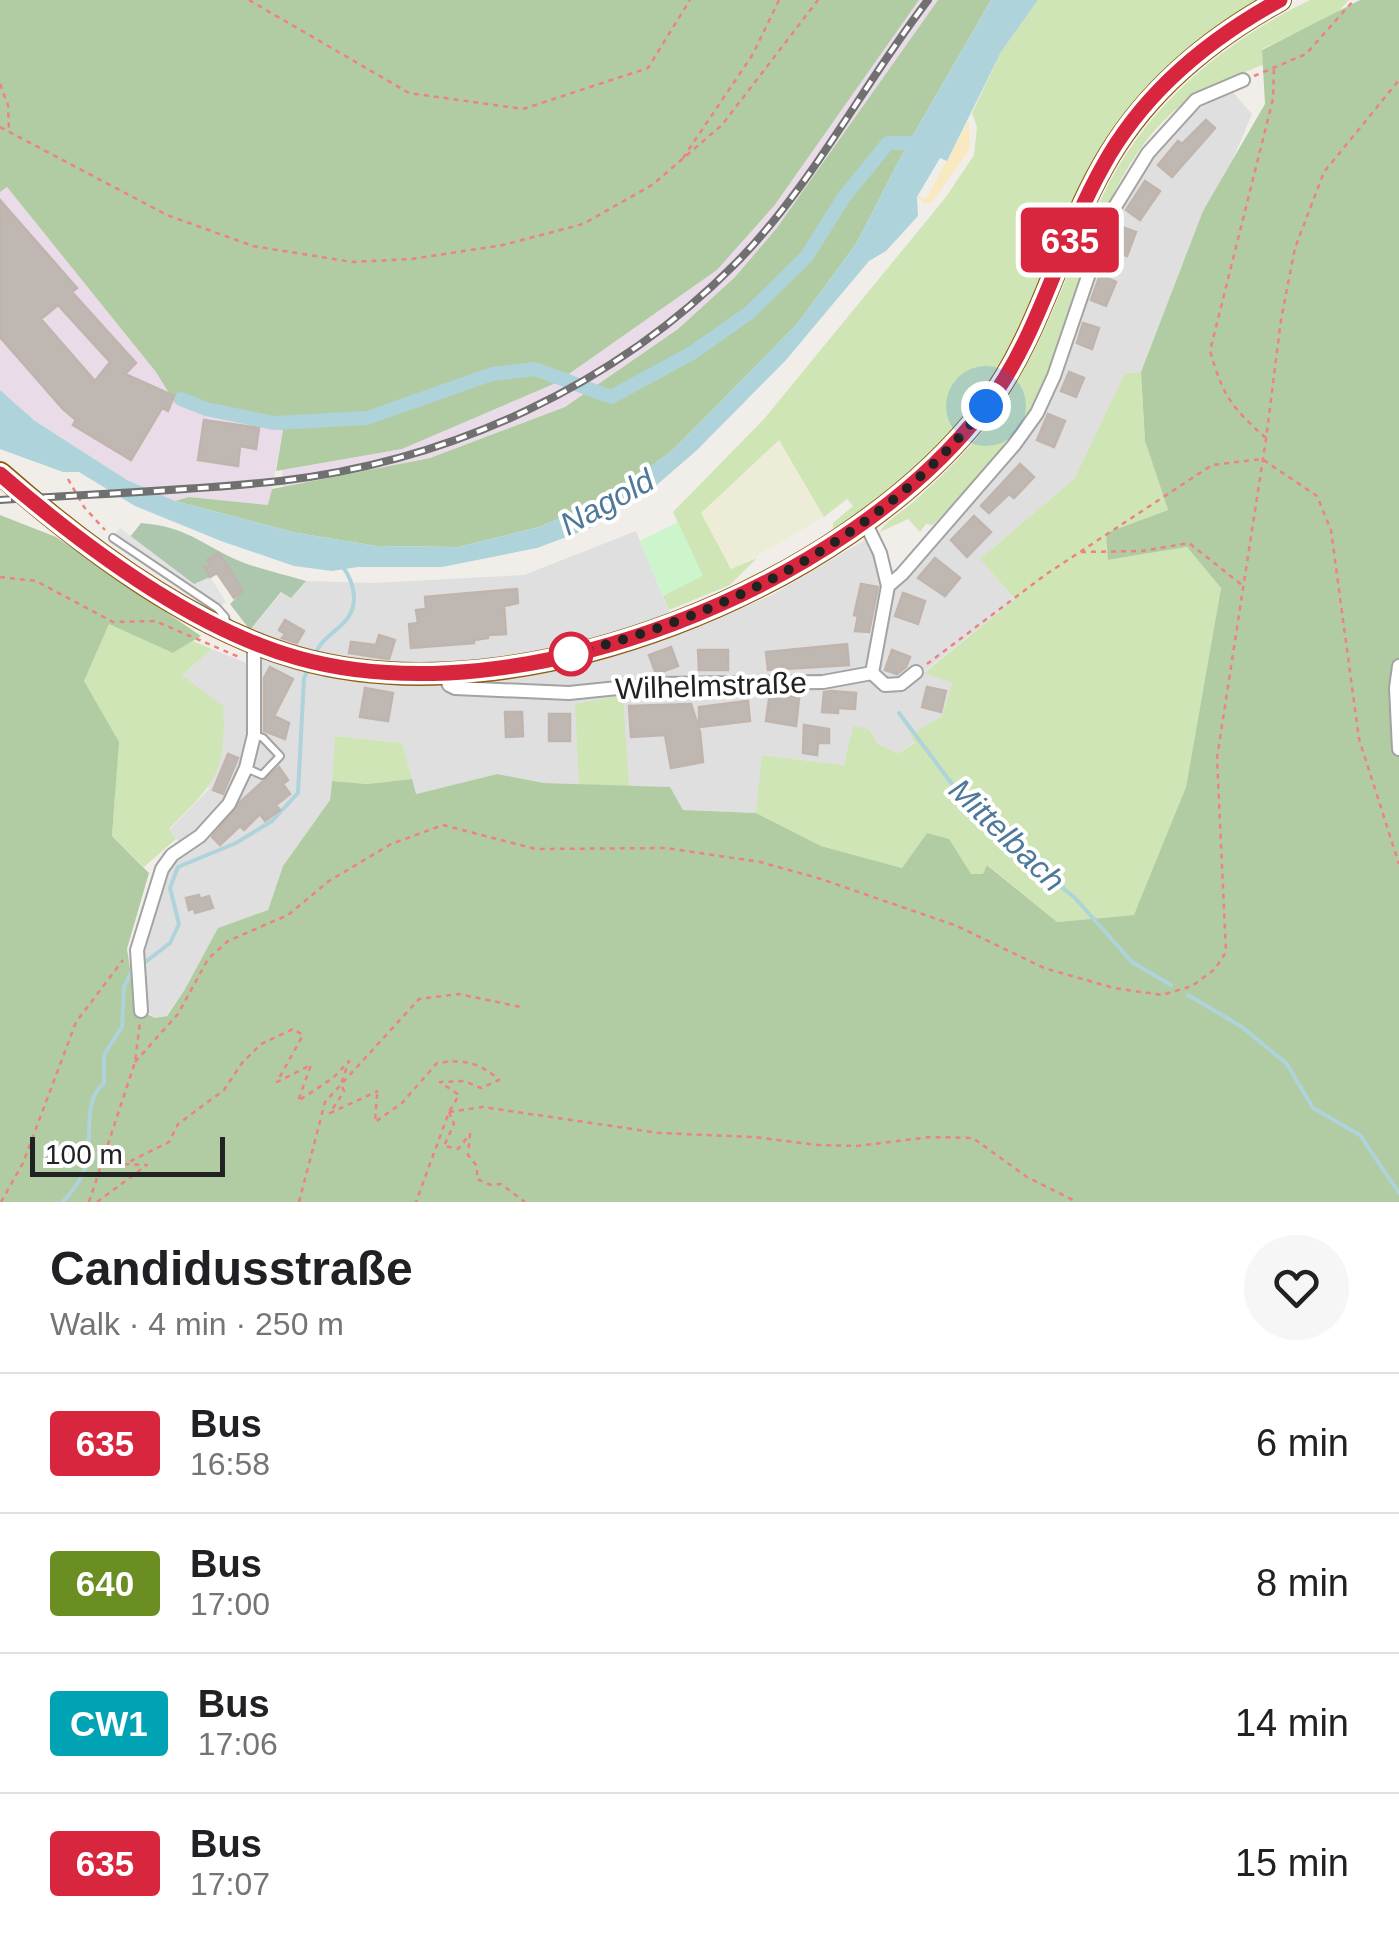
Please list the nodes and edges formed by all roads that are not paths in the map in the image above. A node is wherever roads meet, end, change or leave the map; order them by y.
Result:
1 (1280, 0) edge
2 (1243, 80) road end
3 (0, 474) edge
4 (865, 522) junction
5 (113, 538) road end
6 (888, 586) junction
7 (228, 631) junction
8 (254, 654) junction
9 (1399, 666) edge
10 (916, 672) road end
11 (446, 673) junction
12 (872, 674) junction
13 (254, 735) junction
14 (1399, 749) edge
15 (246, 768) junction
16 (141, 1011) road end

1 - 4 main road
2 - 6 street
3 - 7 main road
4 - 6 street
4 - 11 main road
5 - 7 lane
6 - 12 street
7 - 8 main road
8 - 11 main road
8 - 13 street
9 - 14 street
10 - 12 street, Wilhelmstraße
11 - 12 street, Wilhelmstraße
13 - 15 street
13 - 15 lane
15 - 16 street

